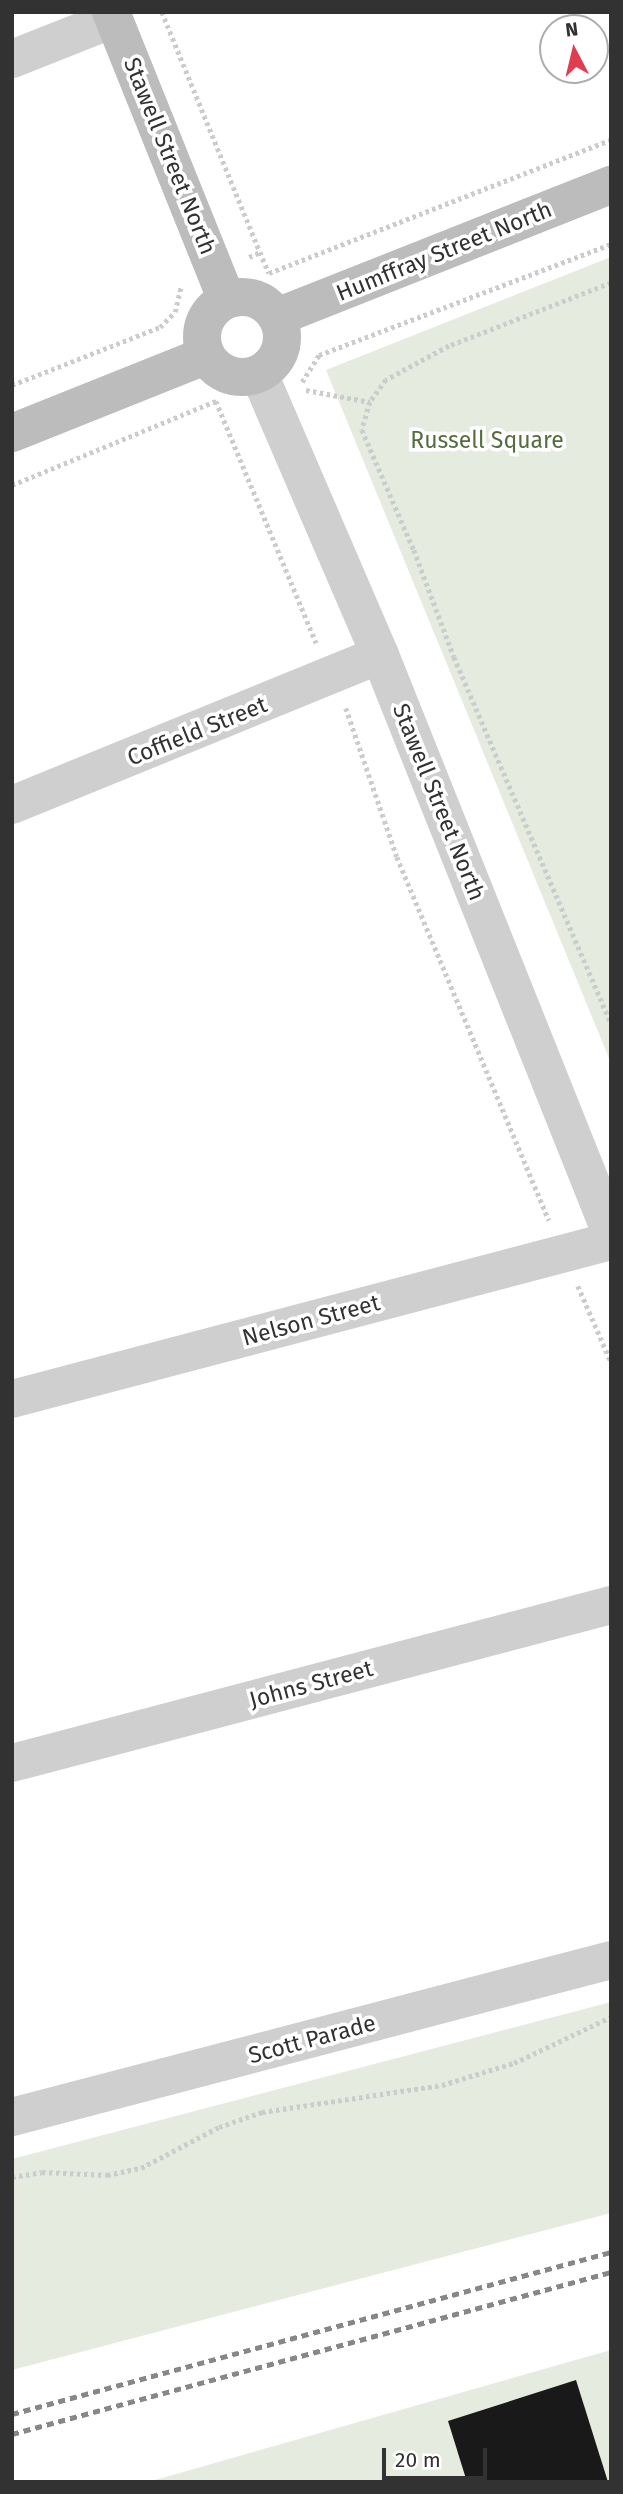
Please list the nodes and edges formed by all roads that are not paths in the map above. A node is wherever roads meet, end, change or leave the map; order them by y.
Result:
1 (112, 15) edge
2 (12, 59) edge
3 (611, 185) edge
4 (222, 285) junction
5 (277, 317) junction
6 (205, 356) junction
7 (276, 389) junction
8 (12, 433) edge
9 (380, 654) junction
10 (12, 805) edge
11 (611, 1233) edge
12 (611, 1241) edge
13 (12, 1399) edge
14 (611, 1605) edge
15 (12, 1763) edge
16 (611, 1960) edge
17 (12, 2117) edge

1 - 2 street
1 - 4 street, Stawell Street North
3 - 5 street, Humffray Street North
4 - 5 street
4 - 6 street
5 - 7 street
6 - 7 street
6 - 8 street
7 - 9 street, Stawell Street North
9 - 10 street, Coffield Street
9 - 11 street, Stawell Street North
12 - 13 street, Nelson Street
14 - 15 street, Johns Street
16 - 17 street, Scott Parade

